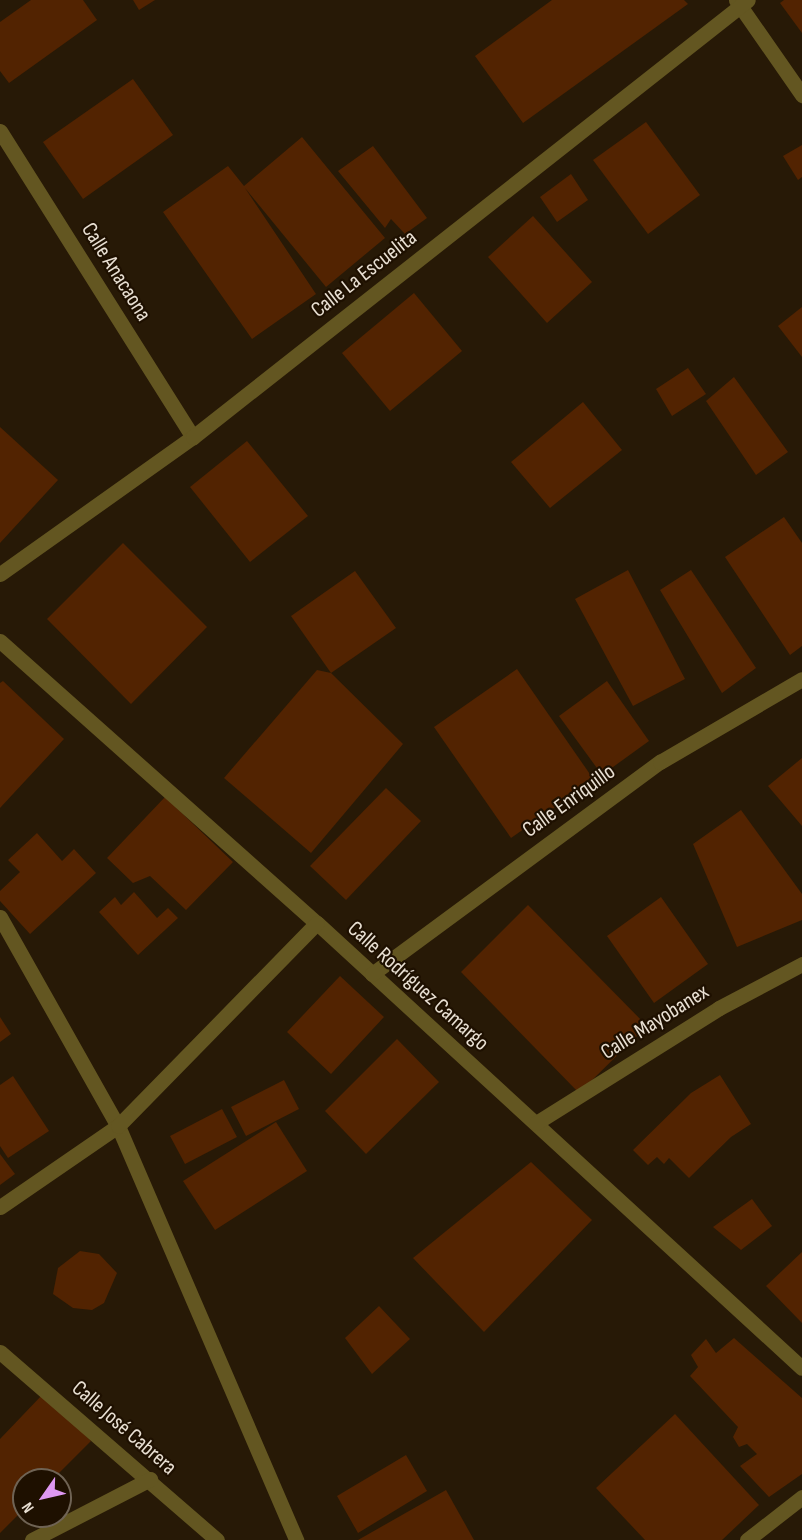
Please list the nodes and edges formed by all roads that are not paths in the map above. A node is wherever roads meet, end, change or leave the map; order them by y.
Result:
1 (741, 2) edge
2 (802, 95) edge
3 (0, 130) edge
4 (193, 437) junction
5 (0, 574) edge
6 (0, 641) edge
7 (802, 679) edge
8 (0, 917) edge
9 (317, 923) junction
10 (802, 964) edge
11 (372, 974) junction
12 (536, 1123) junction
13 (118, 1126) junction
14 (0, 1207) edge
15 (0, 1352) edge
16 (802, 1368) edge
17 (150, 1479) junction
18 (802, 1497) edge
19 (32, 1540) edge
20 (217, 1540) edge
21 (296, 1540) edge
22 (747, 1540) edge

1 - 2 street
1 - 4 street, Calle La Escuelita
3 - 4 street, Calle Anacaona
4 - 5 street, Calle La Escuelita
6 - 9 street, Calle Rodríguez Camargo
7 - 11 street, Calle Enriquillo
8 - 13 street
9 - 11 street, Calle Rodríguez Camargo
9 - 13 street
10 - 12 street, Calle Mayobanex
11 - 12 street, Calle Rodríguez Camargo
12 - 16 street, Calle Rodríguez Camargo
13 - 14 street
13 - 21 street
15 - 17 street, Calle José Cabrera
17 - 19 street
17 - 20 street, Calle José Cabrera
18 - 22 street

